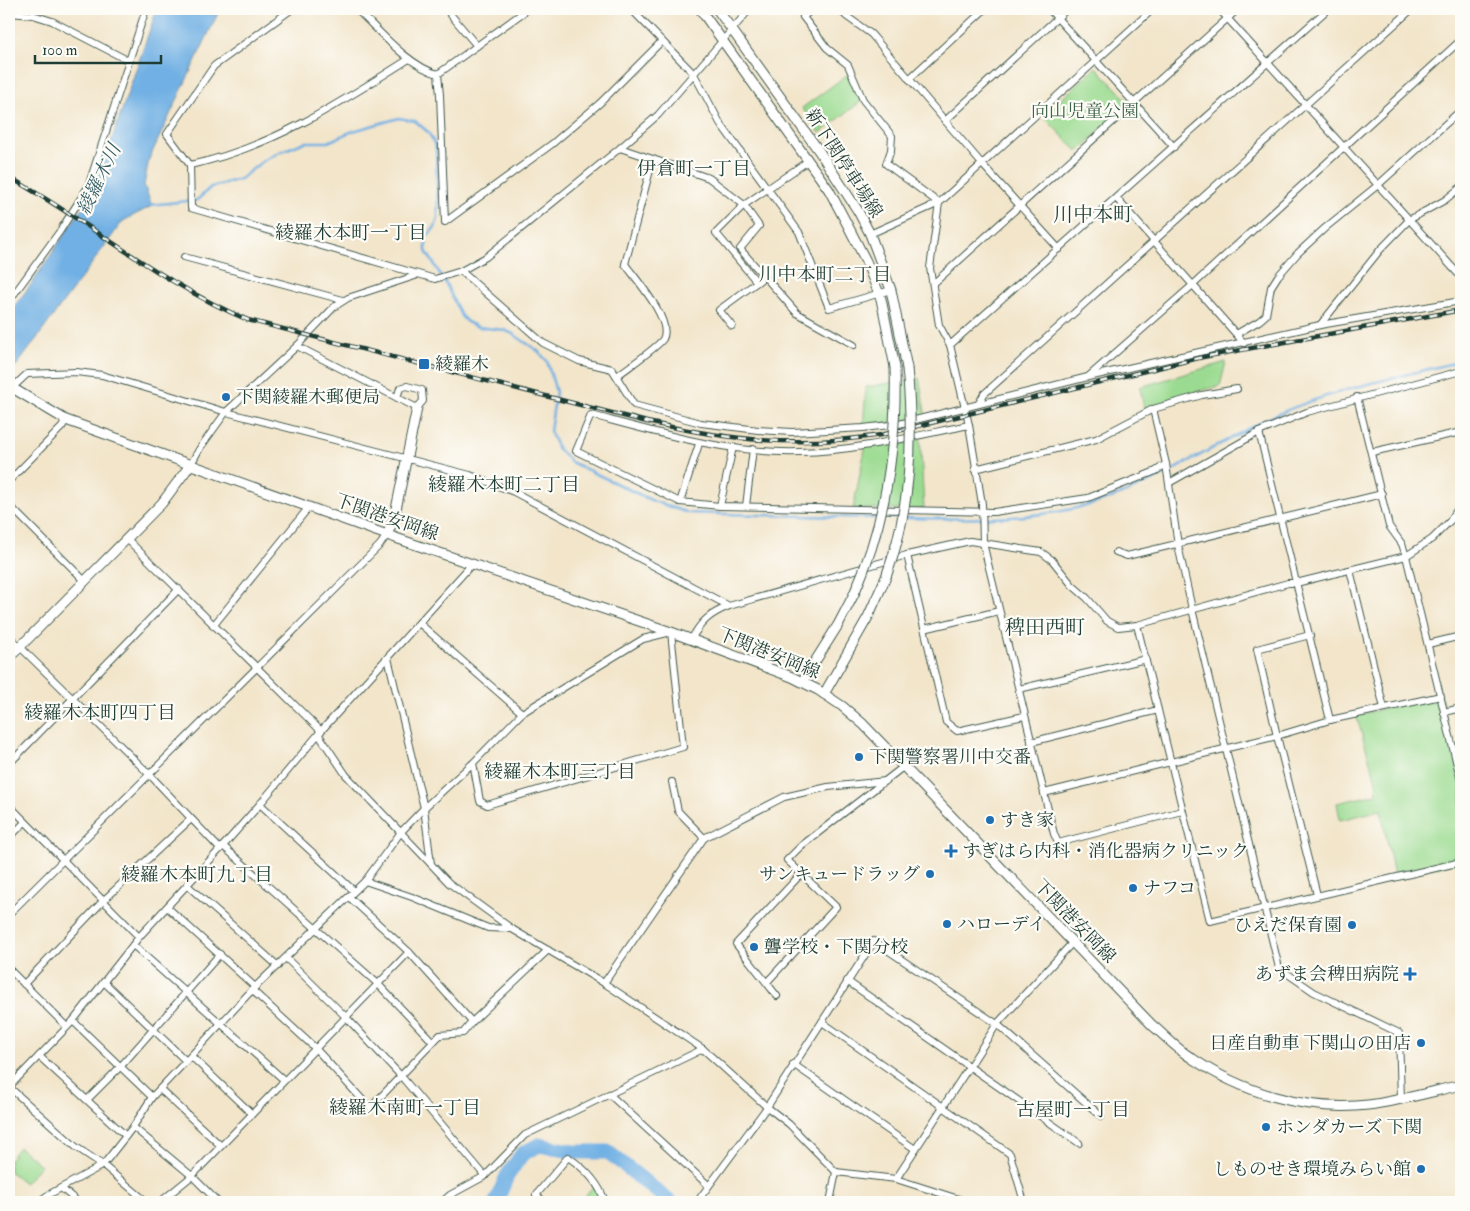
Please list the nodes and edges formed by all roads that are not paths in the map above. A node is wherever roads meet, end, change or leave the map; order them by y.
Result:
1 (146, 9) edge
2 (292, 9) edge
3 (356, 9) edge
4 (446, 9) edge
5 (631, 9) edge
6 (700, 9) edge
7 (717, 9) edge
8 (750, 9) edge
9 (812, 9) edge
10 (839, 9) edge
11 (985, 9) edge
12 (1049, 9) edge
13 (1067, 9) edge
14 (1153, 9) edge
15 (1220, 9) edge
16 (1238, 9) edge
17 (1328, 9) edge
18 (1412, 9) edge
19 (525, 10) edge
20 (9, 13) edge
21 (1057, 18) junction
22 (1228, 18) junction
23 (732, 30) junction
24 (1461, 40) edge
25 (722, 41) junction
26 (662, 42) junction
27 (477, 46) junction
28 (409, 58) junction
29 (129, 61) junction
30 (1095, 62) junction
31 (1268, 63) junction
32 (438, 74) junction
33 (694, 74) junction
34 (909, 79) junction
35 (1134, 103) junction
36 (1307, 104) junction
37 (1461, 110) edge
38 (945, 121) junction
39 (1174, 147) junction
40 (1344, 147) junction
41 (620, 148) junction
42 (653, 158) junction
43 (808, 161) junction
44 (982, 164) junction
45 (190, 166) junction
46 (1378, 185) junction
47 (768, 187) junction
48 (1461, 187) edge
49 (1116, 198) junction
50 (939, 203) junction
51 (744, 205) junction
52 (1020, 205) junction
53 (1409, 220) junction
54 (870, 234) junction
55 (1156, 241) junction
56 (1059, 249) junction
57 (184, 258) dead end
58 (461, 271) junction
59 (1460, 273) edge
60 (417, 276) junction
61 (760, 280) junction
62 (933, 284) junction
63 (1194, 284) junction
64 (891, 290) junction
65 (879, 294) junction
66 (343, 300) junction
67 (1461, 301) edge
68 (9, 302) edge
69 (732, 326) dead end
70 (1320, 326) junction
71 (1238, 333) junction
72 (1244, 342) junction
73 (854, 345) dead end
74 (950, 345) junction
75 (298, 346) junction
76 (1461, 370) edge
77 (617, 376) junction
78 (1088, 377) junction
79 (10, 388) edge
80 (1237, 389) dead end
81 (1357, 397) junction
82 (397, 398) junction
83 (980, 403) junction
84 (965, 407) junction
85 (417, 408) junction
86 (1153, 409) junction
87 (226, 412) junction
88 (66, 420) junction
89 (969, 425) junction
90 (1259, 432) junction
91 (1461, 432) edge
92 (699, 444) junction
93 (733, 447) junction
94 (753, 449) junction
95 (1372, 452) junction
96 (406, 460) junction
97 (191, 464) junction
98 (1166, 465) junction
99 (975, 469) junction
100 (9, 481) edge
101 (1169, 481) junction
102 (1382, 494) junction
103 (680, 502) junction
104 (1461, 504) edge
105 (9, 505) edge
106 (720, 506) junction
107 (746, 506) junction
108 (309, 507) junction
109 (982, 513) junction
110 (1280, 518) junction
111 (387, 535) junction
112 (127, 539) junction
113 (983, 543) junction
114 (1178, 545) junction
115 (1116, 552) dead end
116 (908, 555) junction
117 (1406, 556) junction
118 (472, 564) junction
119 (1350, 570) junction
120 (84, 581) junction
121 (1296, 583) junction
122 (179, 590) junction
123 (729, 606) junction
124 (1192, 609) junction
125 (999, 610) junction
126 (419, 623) junction
127 (1137, 625) junction
128 (214, 626) junction
129 (924, 629) junction
130 (671, 632) junction
131 (1310, 635) junction
132 (9, 636) edge
133 (1461, 636) edge
134 (691, 640) junction
135 (1428, 644) junction
136 (19, 647) junction
137 (9, 658) edge
138 (388, 658) junction
139 (1146, 659) junction
140 (257, 667) junction
141 (802, 682) junction
142 (1019, 689) junction
143 (824, 694) junction
144 (1441, 696) junction
145 (72, 698) junction
146 (1384, 708) junction
147 (1461, 708) edge
148 (1158, 710) junction
149 (522, 712) junction
150 (1444, 712) junction
151 (1024, 716) junction
152 (1330, 720) junction
153 (320, 733) junction
154 (1277, 736) junction
155 (1031, 742) junction
156 (1226, 747) junction
157 (1171, 760) junction
158 (1459, 761) edge
159 (473, 763) junction
160 (9, 764) edge
161 (903, 767) junction
162 (150, 775) junction
163 (886, 781) junction
164 (1461, 781) edge
165 (672, 782) dead end
166 (1044, 793) junction
167 (260, 804) junction
168 (9, 805) edge
169 (424, 808) junction
170 (1182, 811) junction
171 (191, 819) junction
172 (25, 822) junction
173 (401, 832) junction
174 (9, 838) edge
175 (704, 838) junction
176 (221, 848) junction
177 (64, 860) junction
178 (1461, 862) edge
179 (431, 864) junction
180 (801, 874) junction
181 (365, 881) junction
182 (187, 885) junction
183 (351, 894) junction
184 (1317, 896) junction
185 (103, 901) junction
186 (167, 906) junction
187 (1264, 908) junction
188 (9, 914) edge
189 (512, 929) junction
190 (316, 930) junction
191 (139, 937) junction
192 (1073, 942) junction
193 (133, 945) junction
194 (548, 950) junction
195 (409, 952) junction
196 (220, 954) junction
197 (286, 958) junction
198 (278, 966) junction
199 (10, 973) edge
200 (847, 981) junction
201 (104, 982) junction
202 (767, 982) junction
203 (604, 983) junction
204 (24, 984) junction
205 (378, 984) junction
206 (254, 988) junction
207 (187, 992) junction
208 (777, 996) dead end
209 (346, 1016) junction
210 (73, 1021) junction
211 (472, 1022) junction
212 (822, 1022) junction
213 (221, 1023) junction
214 (998, 1024) junction
215 (67, 1027) junction
216 (153, 1030) junction
217 (432, 1042) junction
218 (315, 1048) junction
219 (703, 1049) junction
220 (39, 1056) junction
221 (188, 1058) junction
222 (793, 1064) junction
223 (121, 1066) junction
224 (971, 1067) junction
225 (401, 1076) junction
226 (284, 1080) junction
227 (1461, 1085) edge
228 (160, 1089) junction
229 (608, 1094) junction
230 (152, 1097) junction
231 (87, 1100) junction
232 (1401, 1100) junction
233 (767, 1107) junction
234 (943, 1107) junction
235 (252, 1114) junction
236 (1101, 1116) dead end
237 (133, 1127) junction
238 (126, 1136) junction
239 (1079, 1143) dead end
240 (221, 1146) junction
241 (915, 1149) junction
242 (103, 1165) junction
243 (836, 1172) junction
244 (192, 1176) junction
245 (484, 1176) junction
246 (896, 1179) junction
247 (708, 1185) junction
248 (61, 1188) junction
249 (38, 1202) edge
250 (78, 1202) edge
251 (147, 1202) edge
252 (160, 1202) edge
253 (218, 1202) edge
254 (442, 1202) edge
255 (544, 1202) edge
256 (605, 1202) edge
257 (697, 1202) edge
258 (830, 1202) edge
259 (968, 1202) edge
260 (1024, 1202) edge

1 - 29 street
2 - 45 street
3 - 28 street
4 - 27 street
5 - 26 street
6 - 25 main road, 新下関停車場線
7 - 23 main road, 新下関停車場線
8 - 23 street
9 - 50 street
10 - 34 street
11 - 34 street
12 - 21 street
13 - 21 street
14 - 30 street
15 - 22 street
16 - 22 street
17 - 31 street
18 - 36 street
19 - 27 street
20 - 29 street
21 - 30 street
21 - 38 street
22 - 31 street
22 - 35 street
23 - 25 street
23 - 54 main road, 新下関停車場線
24 - 40 street
25 - 33 street
25 - 43 main road, 新下関停車場線
26 - 32 street
26 - 33 street
27 - 32 street
28 - 32 street
28 - 45 street
29 - 68 street
30 - 35 street
30 - 44 street
31 - 36 street
31 - 39 street
33 - 41 street
33 - 47 street
34 - 38 street
35 - 39 street
35 - 52 street
36 - 40 street
36 - 55 street
37 - 46 street
38 - 44 street
39 - 49 street
40 - 46 street
40 - 63 street
41 - 42 street
41 - 58 street
42 - 51 street
42 - 77 street
43 - 47 street
43 - 65 main road, 新下関停車場線
44 - 50 street
44 - 52 street
45 - 60 street
46 - 53 street
46 - 71 street
47 - 51 street
47 - 65 street
48 - 53 street
49 - 55 street
49 - 56 street
50 - 54 street
50 - 62 street
51 - 61 street
51 - 61 street
52 - 56 street
52 - 62 street
53 - 59 street
53 - 70 street
54 - 64 main road, 新下関停車場線
55 - 63 street
55 - 83 street
56 - 74 street
57 - 66 street
58 - 60 street
58 - 77 street
60 - 66 street
61 - 69 street
61 - 73 street
62 - 74 street
63 - 71 street
63 - 78 street
64 - 65 street
64 - 143 main road, 新下関停車場線, bridge
65 - 141 main road, 新下関停車場線, bridge
66 - 75 street
67 - 70 street
70 - 72 street
71 - 72 street
72 - 78 street
74 - 84 street
75 - 82 street
75 - 87 street
76 - 81 street
77 - 84 street
78 - 83 street
79 - 87 street
79 - 88 main road, 下関港安岡線
80 - 86 street
81 - 90 street
81 - 95 street
82 - 85 street
82 - 85 street
83 - 84 street
84 - 89 street
85 - 96 main road
86 - 98 street
86 - 99 street
87 - 96 street
87 - 97 street
88 - 97 main road, 下関港安岡線
88 - 100 street
89 - 94 street
89 - 99 street
90 - 101 street
90 - 110 street
91 - 95 street
92 - 93 street
92 - 103 street
92 - 103 street
93 - 94 street
93 - 106 street
94 - 107 street
95 - 102 street
96 - 111 main road
96 - 123 street
97 - 108 main road, 下関港安岡線
97 - 112 main road
98 - 101 street
98 - 109 street
99 - 109 street
101 - 114 street
102 - 110 street
102 - 117 street
103 - 106 street
104 - 117 street
105 - 120 street
106 - 107 street
107 - 109 street
108 - 111 main road, 下関港安岡線
108 - 128 street
109 - 113 street
110 - 114 street
110 - 121 street
111 - 118 main road, 下関港安岡線
111 - 140 street
112 - 120 main road
112 - 122 street
113 - 116 street
113 - 125 street
113 - 127 street
114 - 115 street
114 - 124 street
116 - 123 street
116 - 129 street
117 - 119 street
117 - 135 street
118 - 126 street
118 - 130 main road, 下関港安岡線
119 - 121 street
119 - 146 street
120 - 136 main road
121 - 124 street
121 - 131 street
122 - 128 street
122 - 145 street
123 - 134 street
124 - 127 street
124 - 156 street
125 - 129 street
125 - 142 street
126 - 138 street
126 - 149 street
127 - 139 street
128 - 140 street
129 - 151 street
130 - 134 main road, 下関港安岡線
130 - 149 street
130 - 159 street
131 - 152 street
131 - 154 street
132 - 136 street
133 - 135 street
134 - 141 main road, 下関港安岡線
135 - 144 street
136 - 137 main road
136 - 145 street
138 - 153 street
138 - 169 street
139 - 142 street
139 - 148 street
140 - 153 street
140 - 162 street
141 - 143 main road, 下関港安岡線
142 - 151 street
143 - 161 main road, 下関港安岡線
144 - 146 street
144 - 150 street
145 - 160 street
145 - 162 street
146 - 152 street
147 - 150 street
148 - 155 street
148 - 157 street
149 - 159 street
150 - 158 street
151 - 155 street
152 - 154 street
153 - 167 street
153 - 173 street
154 - 156 street
154 - 184 street
155 - 166 street
156 - 157 street
156 - 187 street
157 - 166 street
157 - 170 street
158 - 164 street
159 - 169 street
161 - 163 street
161 - 192 main road, 下関港安岡線
162 - 171 street
162 - 177 street
163 - 175 street
163 - 180 street
165 - 175 street
166 - 170 street
167 - 176 street
167 - 183 street
168 - 172 street
169 - 173 street
169 - 179 street
170 - 187 street
171 - 176 street
171 - 185 street
172 - 174 street
172 - 177 street
173 - 179 street
173 - 181 street
175 - 203 street
176 - 182 street
176 - 190 street
177 - 185 street
177 - 188 street
178 - 184 street
179 - 189 street
180 - 202 street
180 - 202 street
181 - 183 street
181 - 189 street
182 - 186 street
182 - 198 street
183 - 190 street
183 - 195 street
184 - 187 street
185 - 191 street
185 - 204 street
186 - 191 street
186 - 196 street
187 - 232 street
189 - 194 street
190 - 197 street
190 - 205 street
191 - 193 street
192 - 214 street
192 - 232 main road, 下関港安岡線
193 - 201 street
193 - 207 street
194 - 203 street
194 - 211 street
195 - 205 street
195 - 211 street
196 - 206 street
196 - 207 street
197 - 198 street
197 - 209 street
198 - 206 street
199 - 204 street
200 - 212 street
200 - 214 street
200 - 224 street
201 - 210 street
201 - 216 street
202 - 208 street
203 - 219 street
204 - 215 street
205 - 209 street
205 - 217 street
206 - 213 street
206 - 218 street
207 - 213 street
207 - 216 street
209 - 218 street
209 - 225 street
210 - 215 street
210 - 223 street
211 - 217 street
212 - 222 street
212 - 234 street
213 - 221 street
213 - 226 street
214 - 224 street
214 - 236 street
215 - 220 street
216 - 221 street
216 - 223 street
217 - 225 street
218 - 225 street
218 - 226 street
219 - 229 street
219 - 233 street
220 - 231 street
220 - 242 street
221 - 228 street
221 - 235 street
222 - 233 street
222 - 241 street
223 - 230 street
223 - 231 street
224 - 234 street
224 - 239 street
225 - 245 street
226 - 235 street
227 - 232 main road, 下関港安岡線
228 - 230 street
228 - 240 street
229 - 245 street
229 - 247 street
230 - 237 street
231 - 238 street
233 - 243 street
233 - 247 street
234 - 241 street
234 - 260 street
235 - 240 street
237 - 238 street
237 - 244 street
238 - 242 street
240 - 244 street
241 - 246 street
242 - 248 street
242 - 251 street
243 - 246 street
243 - 258 street
244 - 252 street
244 - 253 street
245 - 254 street
246 - 259 street
247 - 257 street
248 - 249 street
248 - 250 street
255 - 256 street

